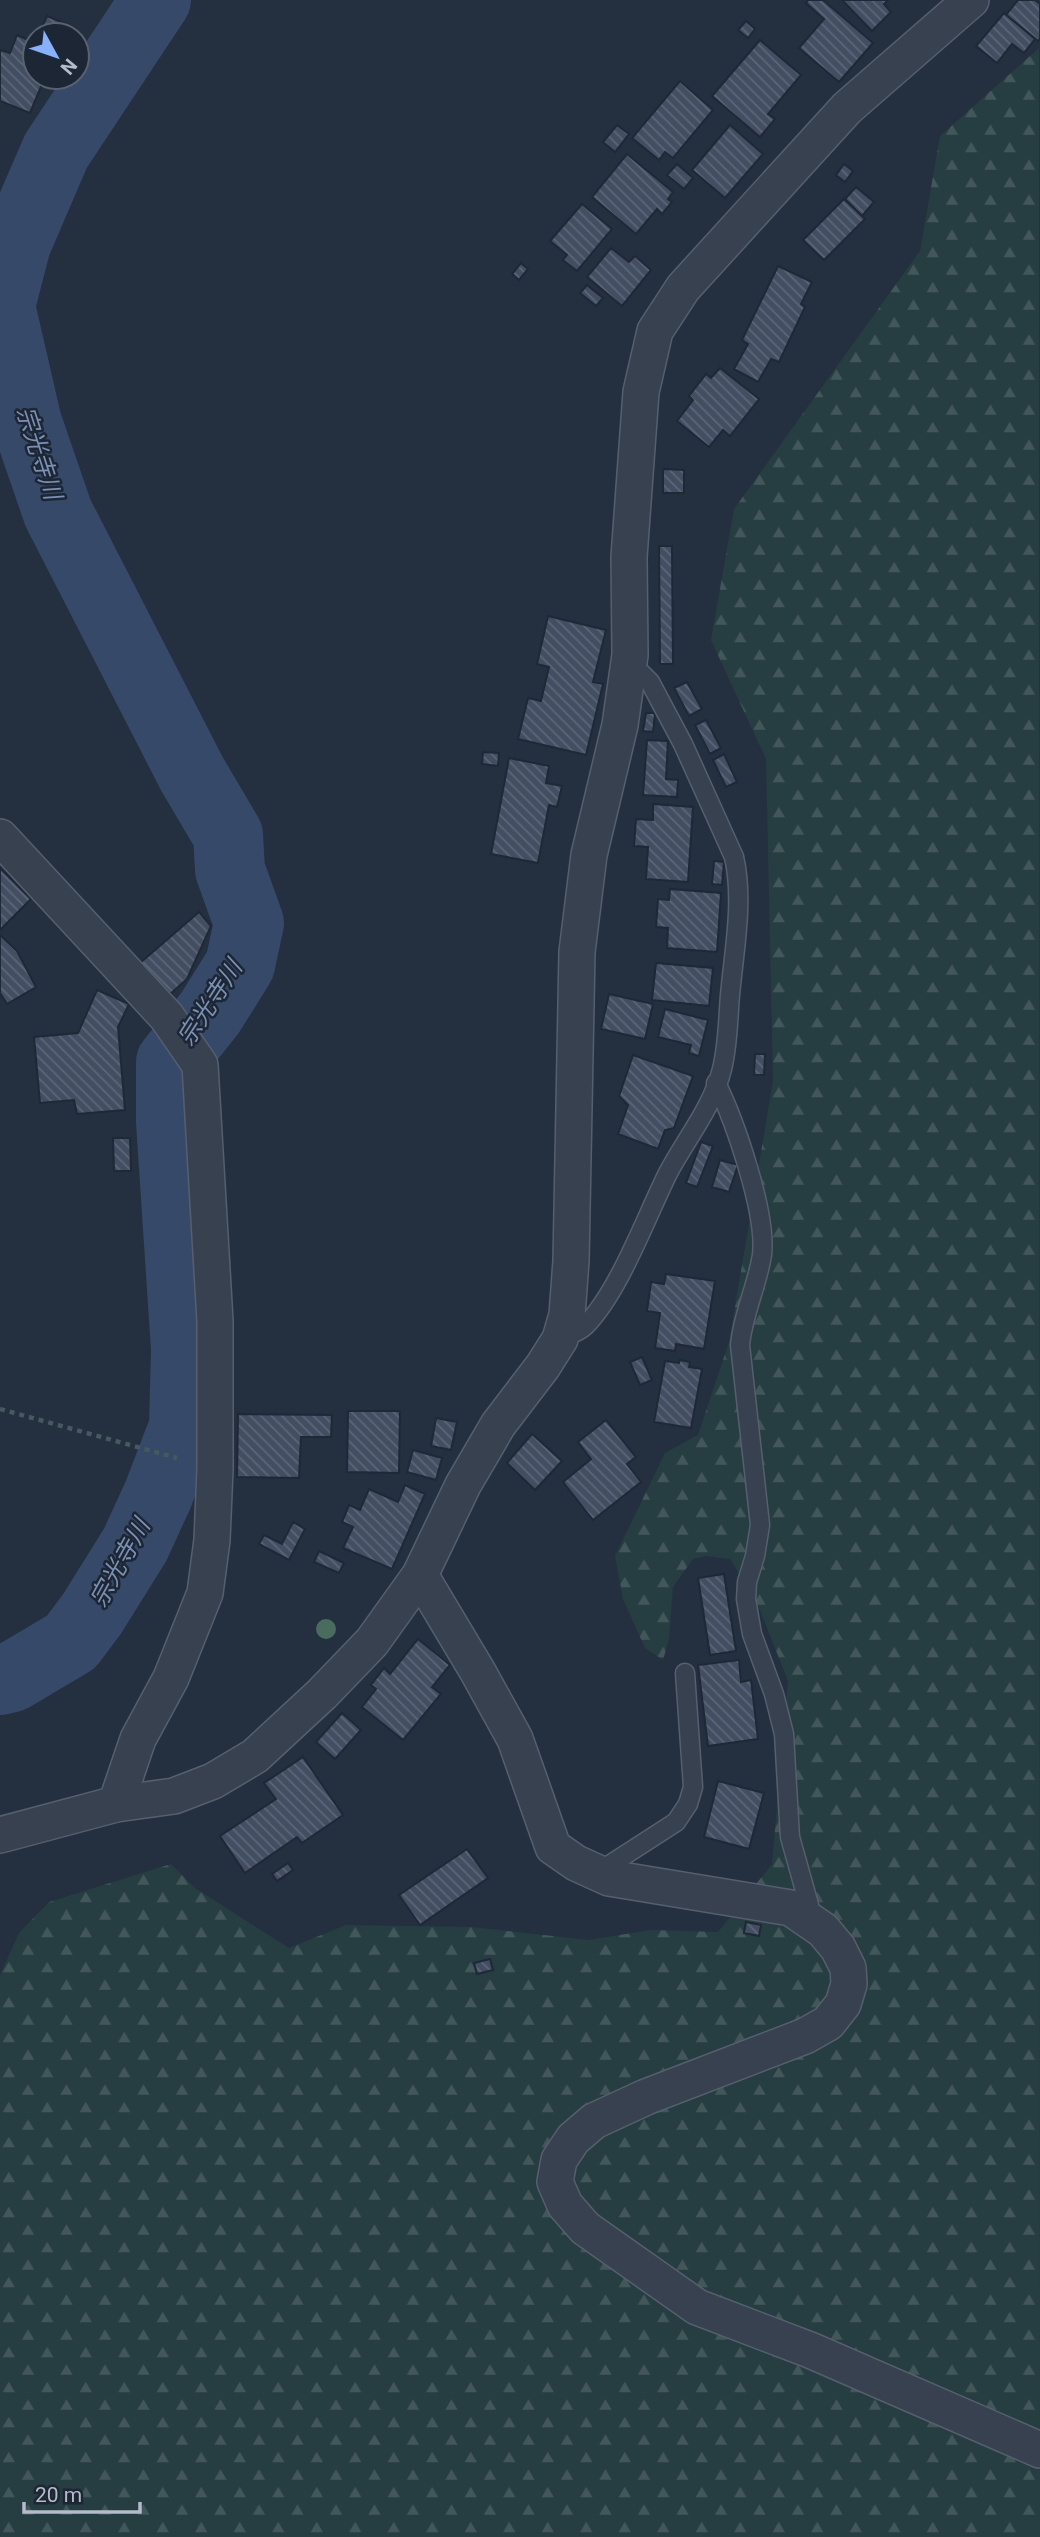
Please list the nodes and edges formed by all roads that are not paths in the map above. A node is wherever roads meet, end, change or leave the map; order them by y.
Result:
1 (971, 0) edge
2 (629, 661) junction
3 (0, 837) edge
4 (716, 1083) junction
5 (560, 1339) junction
6 (420, 1575) junction
7 (685, 1673) dead end
8 (116, 1804) junction
9 (0, 1835) edge
10 (597, 1873) junction
11 (809, 1920) junction
12 (1040, 2450) edge

1 - 2 street
2 - 4 lane
2 - 5 street
3 - 8 street
4 - 5 lane
4 - 11 lane
5 - 6 street
6 - 8 street
6 - 10 street
7 - 10 lane
8 - 9 street
10 - 11 street
11 - 12 street

